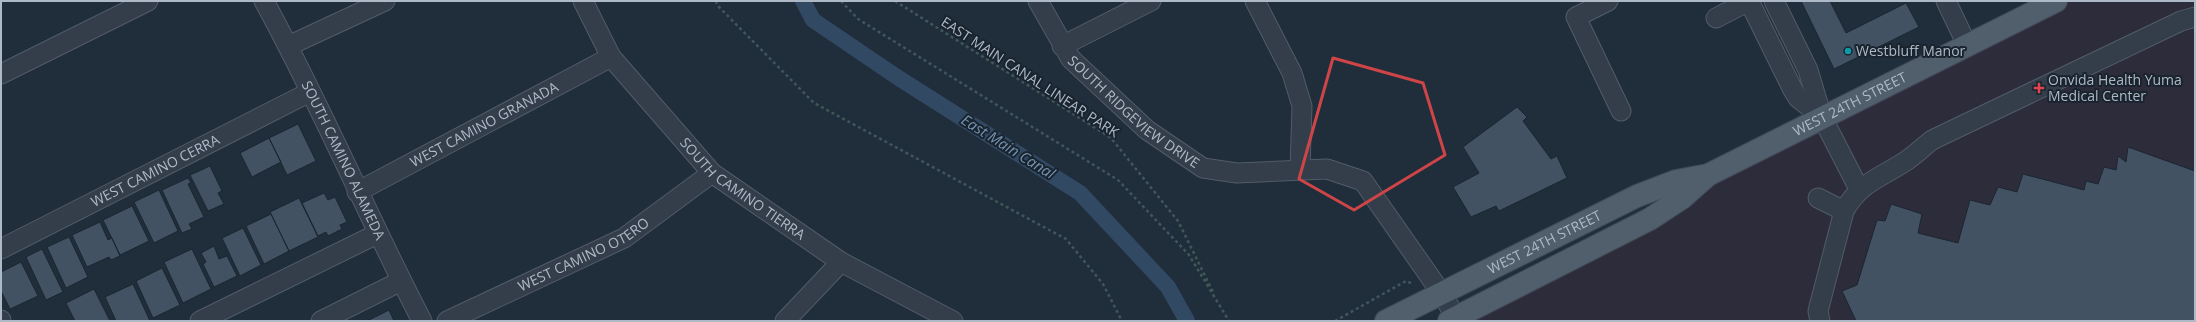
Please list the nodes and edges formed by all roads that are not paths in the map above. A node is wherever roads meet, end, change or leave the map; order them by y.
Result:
1 (148, 1) edge
2 (264, 1) edge
3 (385, 1) edge
4 (583, 1) edge
5 (1038, 1) edge
6 (1151, 1) edge
7 (1255, 1) edge
8 (1608, 1) edge
9 (1749, 1) edge
10 (1774, 1) edge
11 (1946, 1) edge
12 (2056, 1) edge
13 (2195, 17) edge
14 (1716, 18) dead end
15 (1967, 45) junction
16 (288, 46) junction
17 (1062, 46) junction
18 (611, 57) junction
19 (1, 74) edge
20 (310, 92) junction
21 (1621, 111) dead end
22 (1822, 117) junction
23 (1300, 169) junction
24 (712, 173) junction
25 (1708, 175) junction
26 (1859, 189) junction
27 (357, 192) junction
28 (1818, 198) dead end
29 (1844, 211) junction
30 (377, 234) junction
31 (1, 250) edge
32 (841, 262) junction
33 (401, 281) junction
34 (1442, 294) junction
35 (1454, 320) edge
36 (200, 321) edge
37 (321, 321) edge
38 (422, 321) edge
39 (447, 321) edge
40 (785, 321) edge
41 (953, 321) edge
42 (1386, 321) edge
43 (1820, 321) edge

1 - 19 street
2 - 16 street, SOUTH CAMINO ALAMEDA
3 - 16 street
4 - 18 street, SOUTH CAMINO TIERRA
5 - 17 street, SOUTH RIDGEVIEW DRIVE
6 - 17 street
7 - 23 street
8 - 21 street
9 - 14 street
9 - 22 street
10 - 22 street
11 - 15 street
12 - 15 main road, WEST 24TH STREET
13 - 26 street
15 - 22 main road, WEST 24TH STREET
16 - 20 street, SOUTH CAMINO ALAMEDA
17 - 23 street, SOUTH RIDGEVIEW DRIVE
18 - 24 street, SOUTH CAMINO TIERRA
18 - 27 street, WEST CAMINO GRANADA
20 - 27 street, SOUTH CAMINO ALAMEDA
20 - 31 street, WEST CAMINO CERRA
22 - 25 main road, WEST 24TH STREET
22 - 26 street
23 - 34 street, SOUTH RIDGEVIEW DRIVE
24 - 32 street, SOUTH CAMINO TIERRA
24 - 39 street, WEST CAMINO OTERO
25 - 34 main road, WEST 24TH STREET
25 - 35 main road, WEST 24TH STREET
26 - 29 street
27 - 30 street, SOUTH CAMINO ALAMEDA
28 - 29 street
29 - 43 street
30 - 33 street, SOUTH CAMINO ALAMEDA
30 - 36 street
32 - 40 street
32 - 41 street, SOUTH CAMINO TIERRA
33 - 37 street
33 - 38 street, SOUTH CAMINO ALAMEDA
34 - 35 street, SOUTH RIDGEVIEW DRIVE
34 - 42 main road, WEST 24TH STREET

